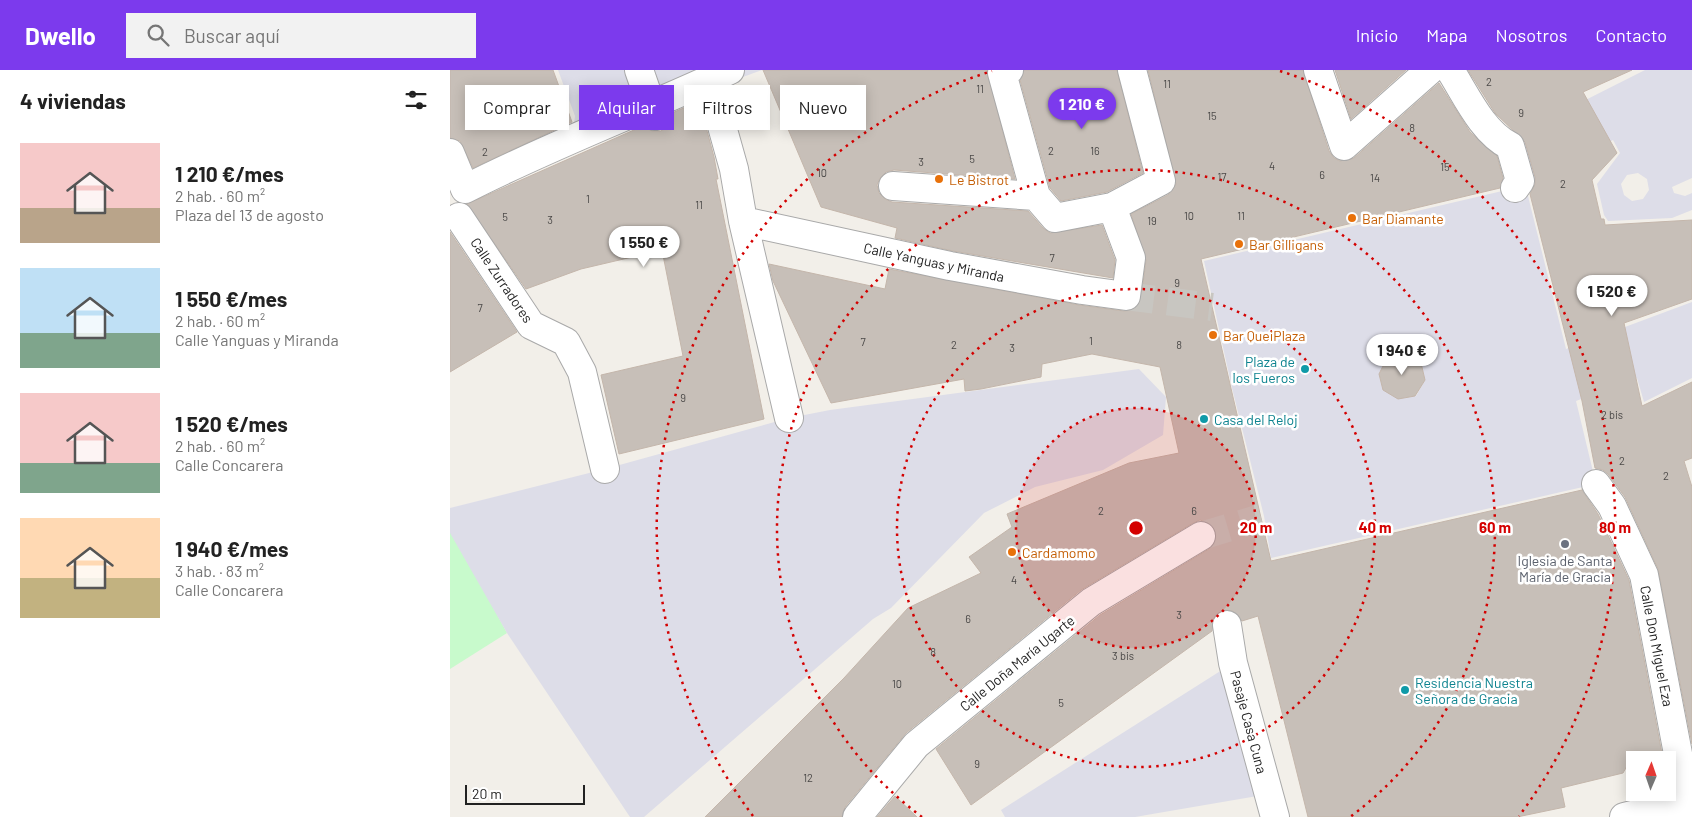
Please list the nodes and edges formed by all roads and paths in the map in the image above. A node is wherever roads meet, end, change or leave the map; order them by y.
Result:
1 (639, 70) edge
2 (1009, 70) edge
3 (1132, 70) edge
4 (1318, 70) edge
5 (1430, 70) edge
6 (1450, 70) edge
7 (719, 75) edge
8 (644, 85) edge
9 (674, 99) edge
10 (600, 130) edge
11 (450, 153) edge
12 (893, 186) dead end
13 (1515, 188) dead end
14 (464, 189) junction
15 (1036, 196) junction
16 (1112, 208) junction
17 (743, 220) junction
18 (455, 221) edge
19 (789, 418) dead end
20 (605, 469) dead end
21 (1596, 484) dead end
22 (1201, 536) tunnel mouth
23 (1227, 625) dead end
24 (1680, 811) edge
25 (857, 817) edge
26 (1275, 817) edge
27 (1624, 817) edge

1 - 8 street
2 - 15 street
3 - 16 street
4 - 5 street
6 - 13 street
7 - 9 street
7 - 17 street
10 - 14 street
11 - 14 street
12 - 15 street
14 - 18 street, Calle Zurradores
15 - 16 street
16 - 17 street, Calle Yanguas y Miranda
17 - 19 street
18 - 20 street, Calle Zurradores
21 - 24 street, Calle Don Miguel Eza
22 - 25 street, Calle Doña María Ugarte
23 - 26 street, Pasaje Casa Cuna
24 - 27 street

